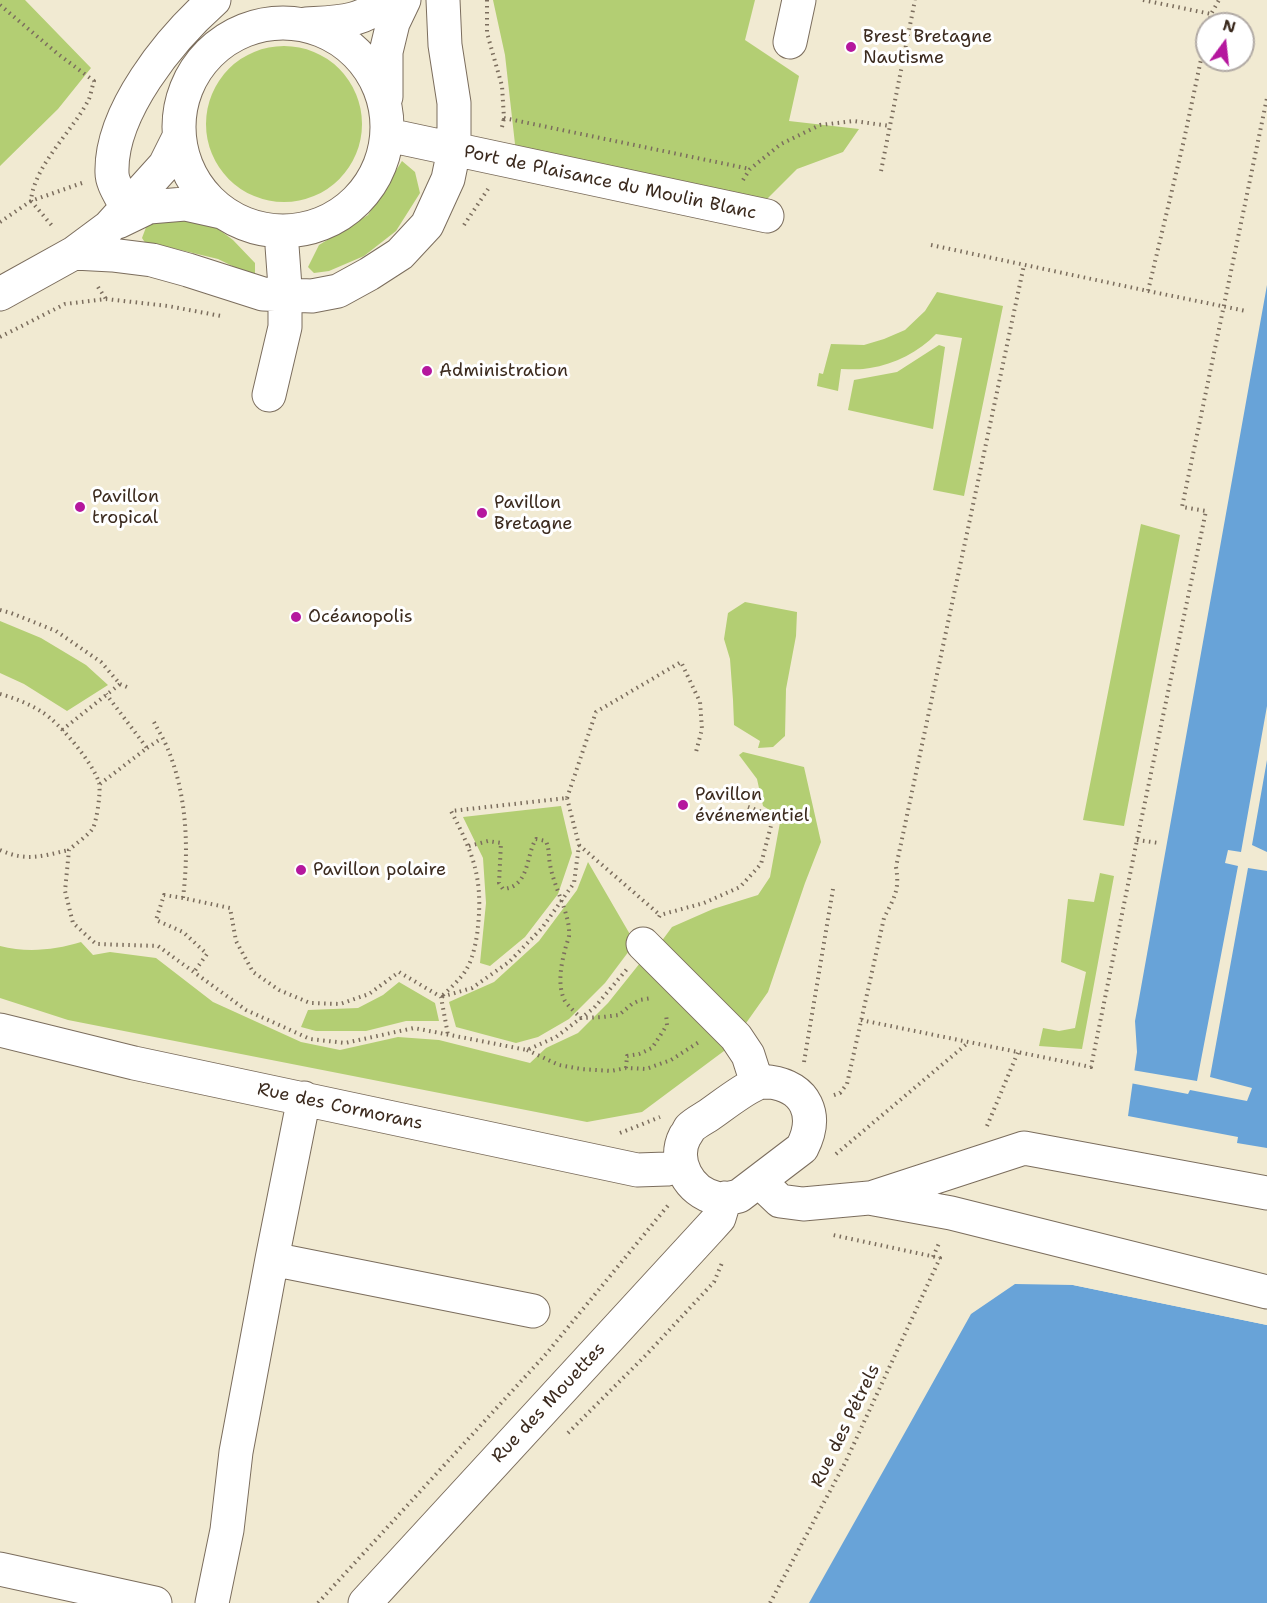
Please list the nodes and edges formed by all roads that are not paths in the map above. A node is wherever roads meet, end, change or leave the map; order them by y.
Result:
1 (214, 0) edge
2 (388, 0) edge
3 (404, 0) edge
4 (799, 0) edge
5 (443, 10) edge
6 (302, 24) junction
7 (790, 42) dead end
8 (387, 122) junction
9 (178, 139) junction
10 (454, 150) junction
11 (221, 212) junction
12 (766, 216) dead end
13 (117, 217) junction
14 (281, 232) junction
15 (74, 253) junction
16 (0, 294) edge
17 (285, 295) junction
18 (269, 395) dead end
19 (644, 944) road end
20 (0, 1030) edge
21 (757, 1083) junction
22 (304, 1098) junction
23 (682, 1165) junction
24 (759, 1181) junction
25 (1267, 1193) edge
26 (725, 1198) junction
27 (869, 1198) junction
28 (272, 1259) junction
29 (1267, 1292) edge
30 (533, 1311) dead end
31 (0, 1569) edge
32 (155, 1603) edge
33 (212, 1603) edge
34 (365, 1603) edge

1 - 13 street
2 - 6 street
3 - 8 street
4 - 7 street
5 - 10 street
6 - 8 street
6 - 9 street
8 - 10 street, Port de Plaisance du Moulin Blanc
8 - 14 street
9 - 11 street
9 - 13 street
10 - 12 street, Port de Plaisance du Moulin Blanc
10 - 17 street
11 - 13 street
11 - 14 street
13 - 15 street
14 - 17 street
15 - 16 street
15 - 17 street
17 - 18 street
19 - 21 street
20 - 22 street, Rue des Cormorans
21 - 23 street
21 - 24 street
22 - 23 street, Rue des Cormorans
22 - 28 street
23 - 26 street
24 - 26 street
24 - 27 street
25 - 27 street
26 - 34 street, Rue des Mouettes
27 - 29 street
28 - 30 street
28 - 33 street
31 - 32 street

